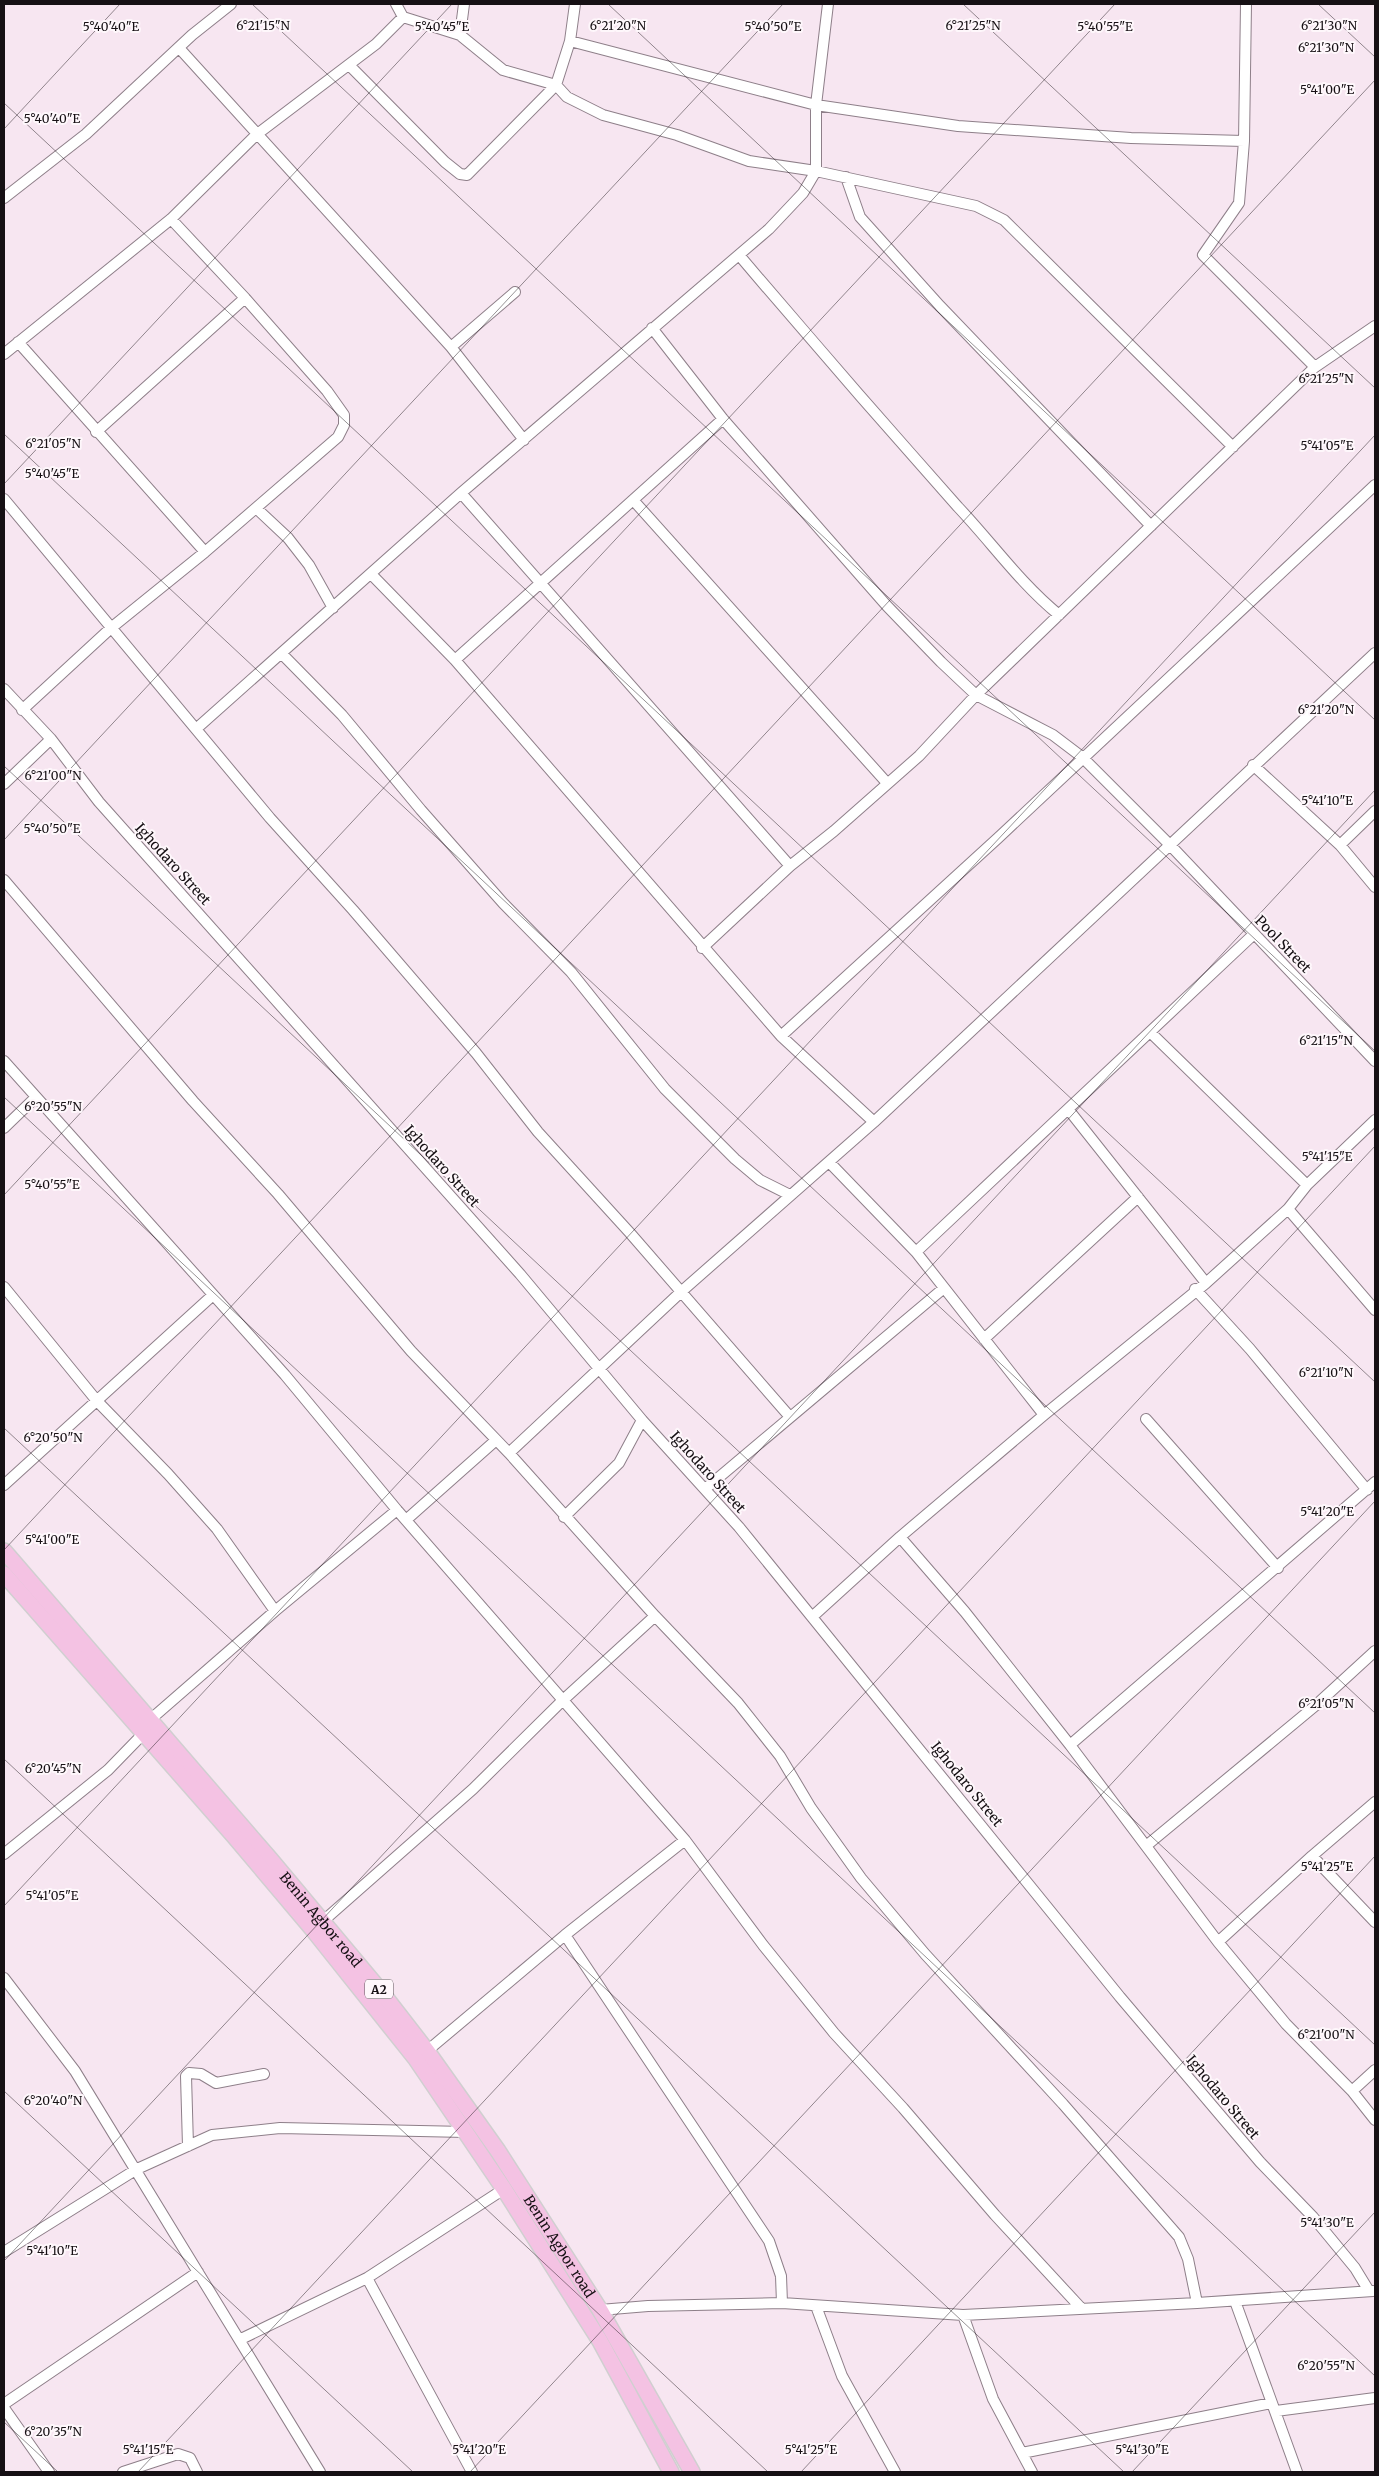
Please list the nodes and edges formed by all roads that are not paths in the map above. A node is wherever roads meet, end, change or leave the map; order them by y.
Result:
1 (231, 4) edge
2 (396, 4) edge
3 (464, 4) edge
4 (575, 4) edge
5 (828, 4) edge
6 (1245, 4) edge
7 (403, 17) junction
8 (460, 35) junction
9 (570, 40) junction
10 (180, 48) junction
11 (349, 65) junction
12 (556, 85) junction
13 (816, 105) junction
14 (256, 135) junction
15 (1244, 141) junction
16 (816, 171) junction
17 (846, 177) junction
18 (4, 198) edge
19 (171, 219) junction
20 (739, 255) junction
21 (515, 292) dead end
22 (244, 298) junction
23 (1375, 326) edge
24 (652, 328) junction
25 (18, 342) junction
26 (450, 348) junction
27 (4, 354) edge
28 (1315, 367) junction
29 (723, 419) junction
30 (96, 432) junction
31 (524, 440) junction
32 (1233, 447) junction
33 (1375, 485) edge
34 (461, 493) junction
35 (4, 499) edge
36 (634, 501) junction
37 (256, 508) junction
38 (1151, 526) junction
39 (205, 552) junction
40 (371, 574) junction
41 (540, 584) junction
42 (333, 608) junction
43 (1058, 615) junction
44 (111, 628) junction
45 (1375, 653) edge
46 (282, 654) junction
47 (455, 660) junction
48 (4, 689) edge
49 (976, 695) junction
50 (22, 710) junction
51 (196, 729) junction
52 (51, 739) junction
53 (1082, 757) junction
54 (1253, 765) junction
55 (886, 783) junction
56 (4, 784) edge
57 (1375, 811) edge
58 (1340, 845) junction
59 (1171, 846) junction
60 (790, 866) junction
61 (4, 880) edge
62 (1375, 887) edge
63 (1254, 934) junction
64 (702, 948) junction
65 (1151, 1033) junction
66 (781, 1036) junction
67 (1375, 1060) edge
68 (4, 1061) edge
69 (36, 1097) junction
70 (1068, 1109) junction
71 (1375, 1120) edge
72 (874, 1122) junction
73 (4, 1128) edge
74 (829, 1162) junction
75 (1307, 1186) junction
76 (790, 1195) junction
77 (1138, 1197) junction
78 (1288, 1209) junction
79 (916, 1252) junction
80 (1206, 1283) junction
81 (4, 1288) edge
82 (944, 1288) junction
83 (1195, 1289) junction
84 (682, 1291) junction
85 (213, 1295) junction
86 (1375, 1310) edge
87 (984, 1339) junction
88 (599, 1367) junction
89 (97, 1401) junction
90 (1044, 1415) junction
91 (790, 1417) junction
92 (1146, 1419) dead end
93 (642, 1420) junction
94 (495, 1441) junction
95 (509, 1453) junction
96 (1375, 1482) edge
97 (4, 1485) edge
98 (705, 1489) junction
99 (1366, 1490) junction
100 (398, 1510) junction
101 (564, 1517) junction
102 (406, 1520) junction
103 (900, 1537) junction
104 (4, 1550) edge
105 (1278, 1568) junction
106 (4, 1574) edge
107 (275, 1611) junction
108 (655, 1616) junction
109 (812, 1617) junction
110 (1375, 1651) edge
111 (562, 1701) junction
112 (151, 1719) junction
113 (143, 1734) junction
114 (1070, 1745) junction
115 (1375, 1802) edge
116 (685, 1840) junction
117 (1146, 1846) junction
118 (4, 1854) edge
119 (1312, 1856) junction
120 (322, 1922) junction
121 (1375, 1922) edge
122 (565, 1935) junction
123 (1218, 1942) junction
124 (4, 1978) edge
125 (427, 2050) junction
126 (1375, 2070) edge
127 (264, 2074) dead end
128 (1352, 2091) junction
129 (1375, 2120) edge
130 (466, 2132) junction
131 (188, 2146) junction
132 (137, 2169) junction
133 (504, 2190) junction
134 (4, 2252) edge
135 (198, 2272) junction
136 (367, 2278) junction
137 (1372, 2291) edge
138 (1235, 2301) junction
139 (782, 2303) junction
140 (1197, 2303) junction
141 (816, 2306) junction
142 (1081, 2308) junction
143 (600, 2310) junction
144 (963, 2315) junction
145 (241, 2339) junction
146 (1375, 2398) edge
147 (4, 2404) edge
148 (1274, 2407) junction
149 (4, 2408) edge
150 (1022, 2453) junction
151 (50, 2472) edge
152 (123, 2472) edge
153 (197, 2472) edge
154 (320, 2472) edge
155 (472, 2472) edge
156 (671, 2472) edge
157 (692, 2472) edge
158 (895, 2472) edge
159 (1032, 2472) edge
160 (1297, 2472) edge

1 - 10 street
2 - 7 street
3 - 8 street
4 - 9 street
5 - 13 street
6 - 15 street
7 - 8 street
7 - 11 street
8 - 12 street
9 - 12 street
9 - 13 street
10 - 14 street
10 - 18 street
11 - 12 street
11 - 14 street
12 - 16 street
13 - 15 street
13 - 16 street
14 - 19 street
14 - 26 street
15 - 28 street
16 - 17 street
16 - 20 street
17 - 32 street
17 - 38 street
19 - 22 street
19 - 25 street
20 - 24 street
20 - 43 street
21 - 26 street
22 - 30 street
22 - 37 street
23 - 28 street
24 - 29 street, Pool Street
24 - 31 street
25 - 27 street
25 - 30 street
26 - 31 street
28 - 32 street
29 - 36 street
29 - 49 street, Pool Street
30 - 39 street
31 - 34 street
32 - 38 street
33 - 53 street
34 - 40 street
34 - 41 street
35 - 44 street
36 - 41 street
36 - 55 street
37 - 39 street
37 - 42 street
38 - 43 street
39 - 44 street
40 - 42 street
40 - 47 street
41 - 47 street
41 - 60 street
42 - 46 street
43 - 49 street
44 - 50 street
44 - 51 street
45 - 54 street
46 - 51 street
46 - 76 street
47 - 64 street
48 - 50 street, Ighodaro Street
49 - 53 street, Pool Street
49 - 55 street
50 - 52 street, Ighodaro Street
51 - 84 street
52 - 56 street
52 - 88 street, Ighodaro Street
53 - 59 street, Pool Street
53 - 66 street
54 - 58 street
54 - 59 street
55 - 60 street
57 - 58 street
58 - 62 street
59 - 63 street, Pool Street
59 - 72 street
60 - 64 street
61 - 94 street
63 - 65 street
63 - 67 street, Pool Street
64 - 66 street
65 - 70 street
65 - 75 street
66 - 72 street
68 - 69 street
69 - 73 street
69 - 85 street
70 - 77 street
70 - 79 street
71 - 75 street
72 - 74 street
74 - 76 street
74 - 79 street
75 - 78 street
76 - 84 street
77 - 80 street
77 - 87 street
78 - 80 street
78 - 86 street
79 - 82 street
80 - 83 street
81 - 89 street
82 - 87 street
82 - 91 street
83 - 90 street
83 - 99 street
84 - 88 street
84 - 91 street
85 - 89 street
85 - 100 street
87 - 90 street
88 - 93 street, Ighodaro Street
88 - 95 street
89 - 97 street
89 - 107 street
90 - 103 street
91 - 98 street
92 - 105 street
93 - 98 street, Ighodaro Street
93 - 101 street
94 - 95 street
94 - 102 street
95 - 101 street
96 - 99 street
98 - 109 street, Ighodaro Street
99 - 105 street
100 - 102 street
100 - 107 street
101 - 108 street
102 - 111 street
103 - 109 street
103 - 114 street
104 - 112 highway, Benin Agbor road / A2
105 - 114 street
106 - 113 highway, Benin Agbor road / A2
107 - 112 street
108 - 111 street
108 - 140 street
109 - 137 street, Ighodaro Street
110 - 117 street
111 - 116 street
111 - 120 street
112 - 120 highway, Benin Agbor road / A2
113 - 118 street
113 - 130 highway, Benin Agbor road / A2
114 - 117 street
115 - 119 street
116 - 122 street
116 - 142 street
117 - 123 street
119 - 121 street
119 - 123 street
120 - 125 highway, Benin Agbor road / A2
122 - 125 street
122 - 139 street
123 - 128 street
124 - 132 street
125 - 143 highway, Benin Agbor road / A2
126 - 128 street
127 - 131 street
128 - 129 street
130 - 131 street
130 - 133 highway, Benin Agbor road / A2
131 - 132 street
132 - 134 street
132 - 135 street
133 - 136 street
133 - 156 highway, Benin Agbor road / A2
135 - 145 street
135 - 147 street
136 - 145 street
136 - 155 street
137 - 138 street
138 - 140 street
138 - 148 street
139 - 141 street
139 - 143 street
140 - 142 street
141 - 144 street
141 - 158 street
142 - 144 street
143 - 157 highway, Benin Agbor road / A2
144 - 150 street
145 - 154 street
146 - 148 street
148 - 150 street
148 - 160 street
149 - 151 street
150 - 159 street
152 - 153 street

